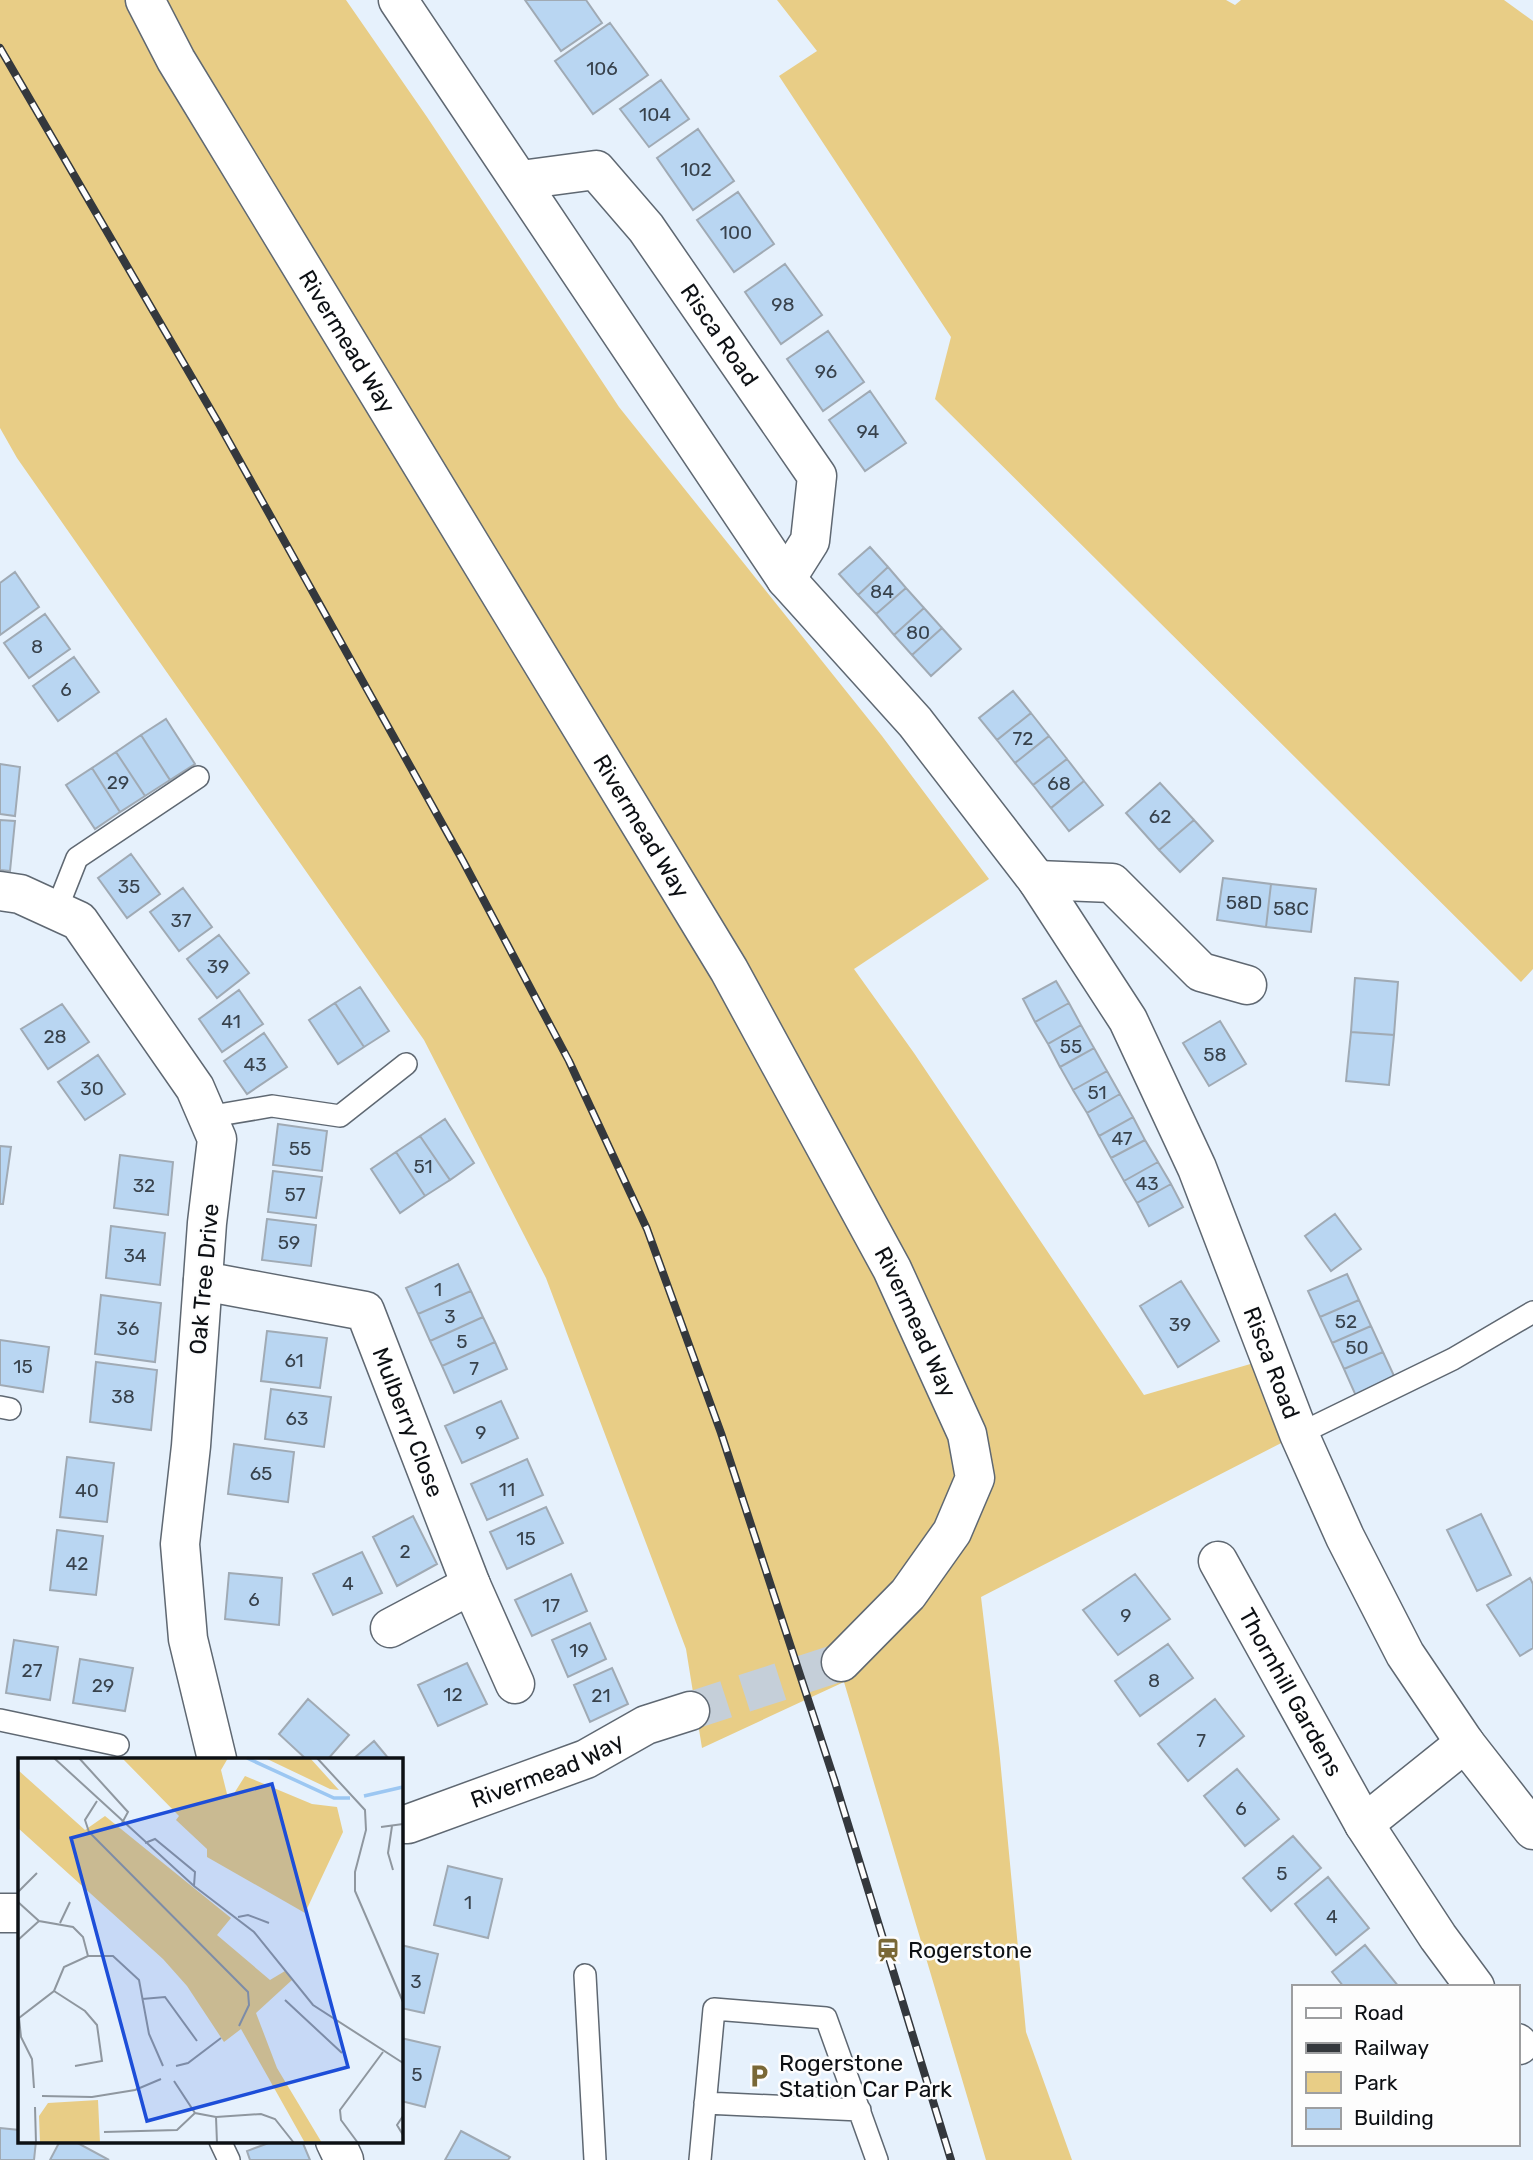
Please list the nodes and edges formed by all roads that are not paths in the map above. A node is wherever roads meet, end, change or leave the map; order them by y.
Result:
1 (145, 0) edge
2 (398, 0) edge
3 (521, 180) junction
4 (786, 579) junction
5 (198, 777) dead end
6 (1037, 880) junction
7 (0, 891) edge
8 (56, 911) junction
9 (1247, 985) dead end
10 (406, 1064) dead end
11 (207, 1117) junction
12 (203, 1281) junction
13 (1533, 1312) edge
14 (1299, 1434) junction
15 (1218, 1561) dead end
16 (471, 1585) junction
17 (390, 1628) dead end
18 (841, 1662) tunnel mouth
19 (515, 1684) dead end
20 (691, 1711) tunnel mouth
21 (0, 1720) edge
22 (1465, 1743) junction
23 (118, 1745) dead end
24 (217, 1758) edge
25 (402, 1824) edge
26 (1364, 1824) junction
27 (1533, 1830) edge
28 (0, 1913) edge
29 (18, 1913) edge
30 (585, 1975) dead end
31 (1474, 1985) edge
32 (705, 2103) junction
33 (860, 2110) junction
34 (220, 2142) edge
35 (335, 2142) edge
36 (229, 2160) edge
37 (344, 2160) edge
38 (595, 2160) edge
39 (700, 2160) edge
40 (877, 2160) edge

1 - 18 street, Rivermead Way
2 - 3 street, Risca Road
3 - 4 street, Risca Road
3 - 4 street, Risca Road
4 - 6 street, Risca Road
5 - 8 lane
6 - 9 street
6 - 14 street, Risca Road
7 - 8 street, Oak Tree Drive
8 - 11 street, Oak Tree Drive
10 - 11 lane
11 - 12 street, Oak Tree Drive
12 - 16 street, Mulberry Close
12 - 24 street, Oak Tree Drive
13 - 14 lane
14 - 22 street, Risca Road
15 - 26 street, Thornhill Gardens
16 - 17 street
16 - 19 street, Mulberry Close
20 - 25 street, Rivermead Way
21 - 23 lane
22 - 26 street
22 - 27 street, Risca Road
26 - 31 street, Thornhill Gardens
28 - 29 street
30 - 38 lane
32 - 33 lane
32 - 33 lane
32 - 39 lane
33 - 40 lane
34 - 36 lane
35 - 37 street

